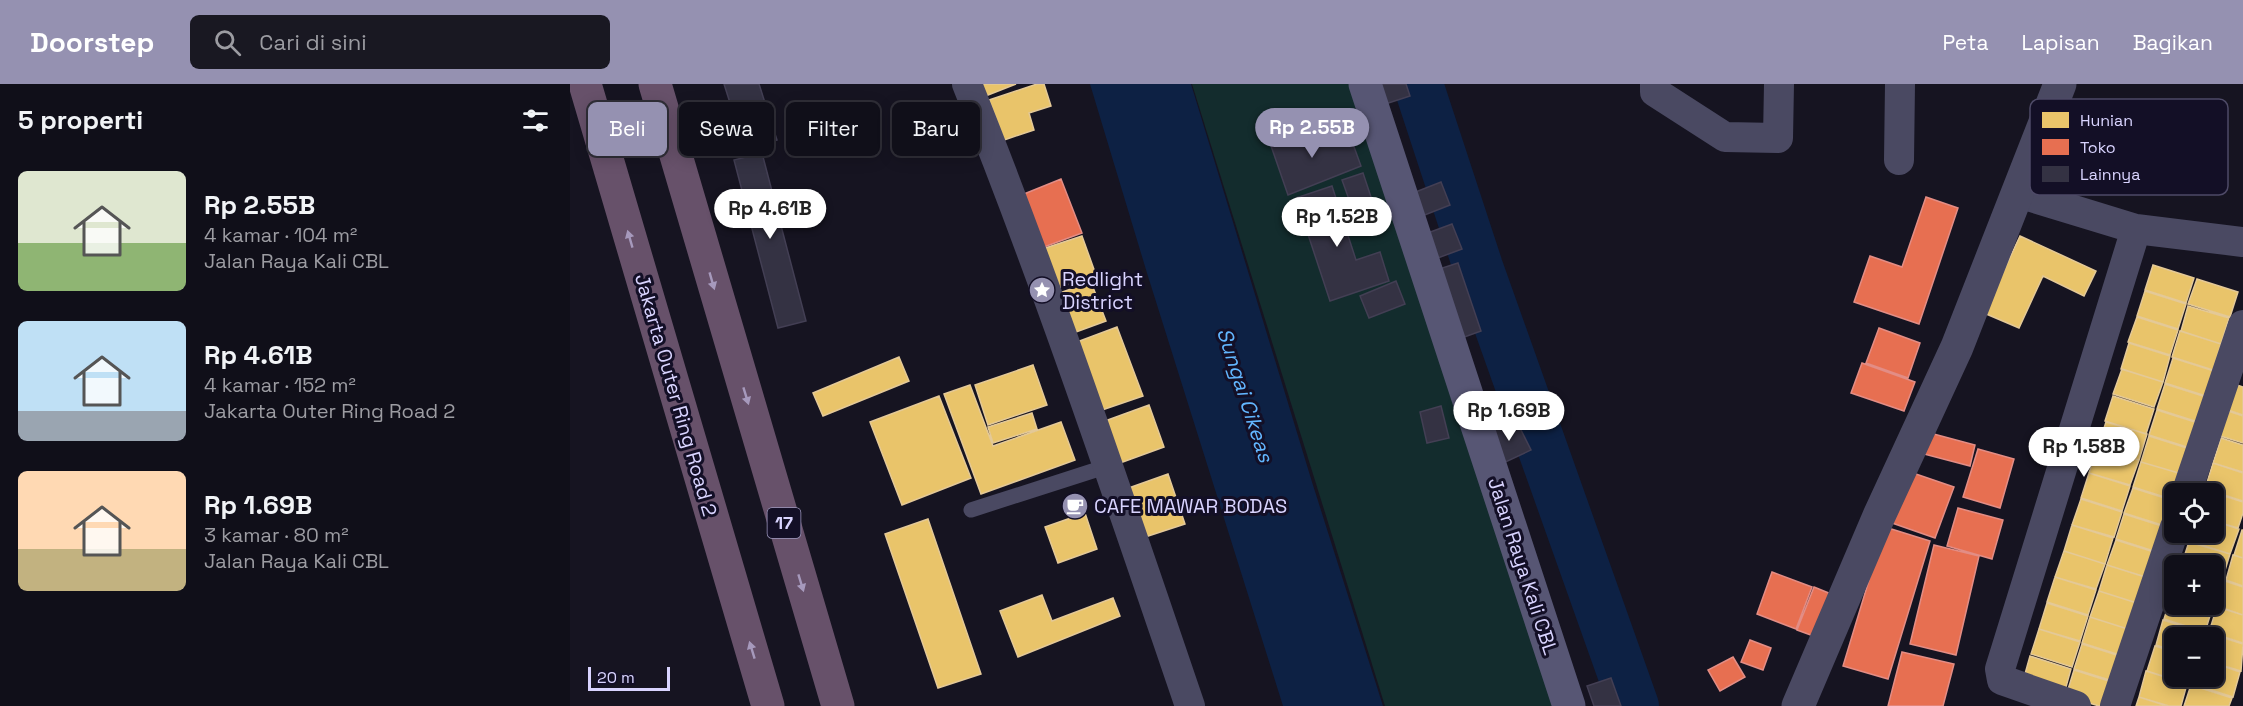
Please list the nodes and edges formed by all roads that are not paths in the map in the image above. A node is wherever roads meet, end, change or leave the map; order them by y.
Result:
1 (585, 84) edge
2 (655, 84) edge
3 (967, 84) edge
4 (1365, 84) edge
5 (1655, 84) edge
6 (1779, 84) edge
7 (1900, 84) edge
8 (2060, 84) edge
9 (2054, 99) edge
10 (1899, 160) dead end
11 (2030, 164) edge
12 (2019, 193) junction
13 (2136, 229) junction
14 (2243, 242) edge
15 (2243, 325) edge
16 (1108, 466) junction
17 (2190, 483) edge
18 (971, 510) dead end
19 (2170, 543) edge
20 (768, 706) edge
21 (838, 706) edge
22 (1190, 706) edge
23 (1569, 706) edge
24 (1798, 706) edge
25 (2076, 706) edge
26 (2115, 706) edge

20 -> 1 highway, Jakarta Outer Ring Road 2
2 -> 21 highway, 17
3 - 16 street
4 - 23 main road, Jalan Raya Kali CBL
5 - 6 street
7 - 10 street
8 - 9 street
11 - 12 street
12 - 13 street
12 - 24 street
13 - 14 street
13 - 25 street
15 - 17 street
16 - 18 lane
16 - 22 street
19 - 26 street

